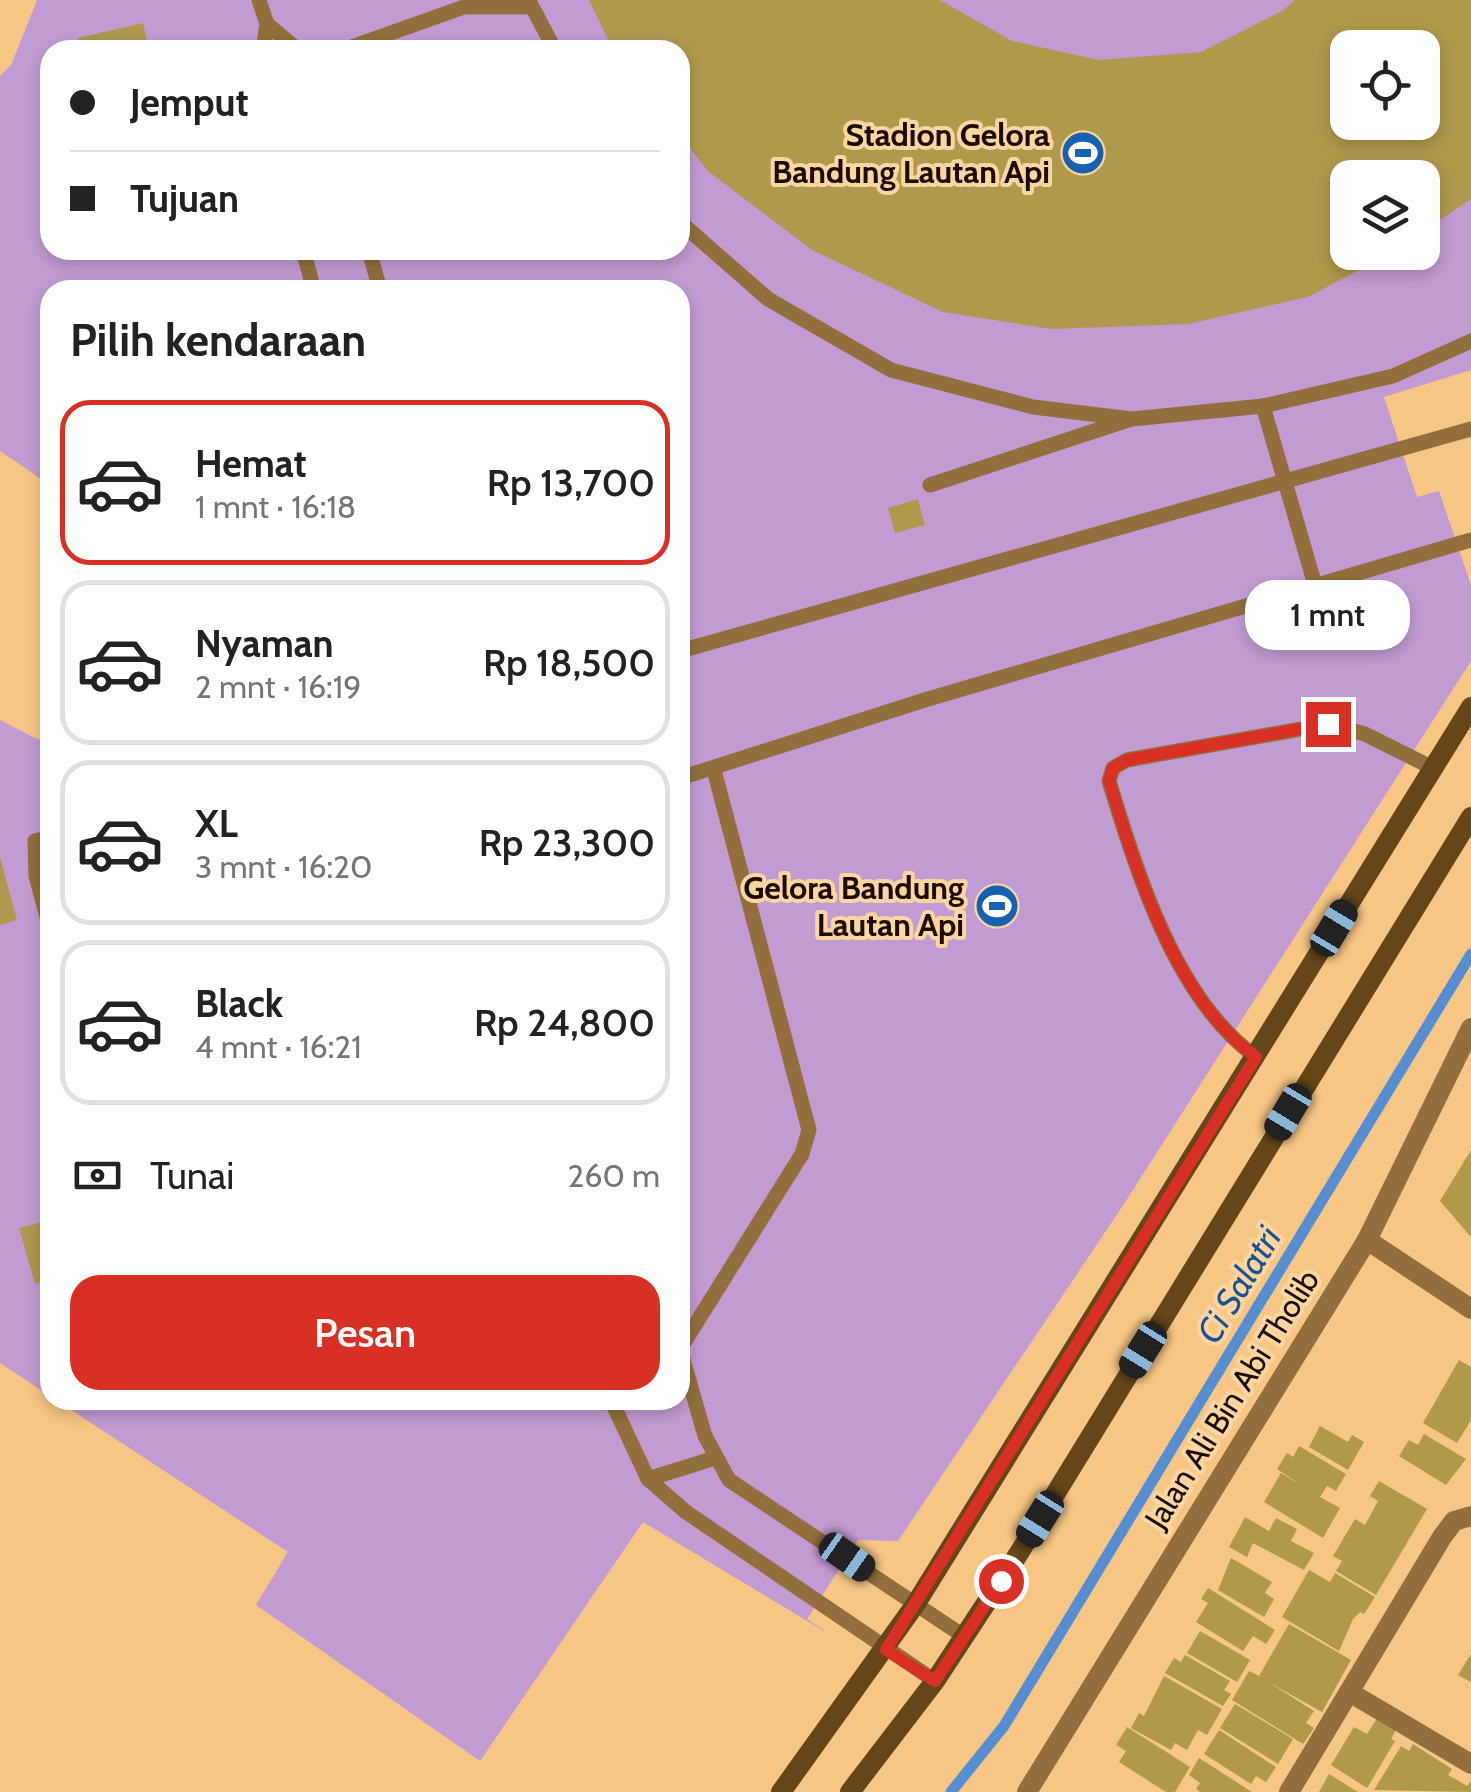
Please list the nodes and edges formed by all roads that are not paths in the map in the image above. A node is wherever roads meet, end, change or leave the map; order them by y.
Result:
1 (259, 0) edge
2 (530, 4) edge
3 (267, 24) junction
4 (265, 40) edge
5 (286, 40) edge
6 (373, 40) edge
7 (550, 40) edge
8 (690, 231) edge
9 (1471, 341) edge
10 (1262, 406) junction
11 (1132, 419) junction
12 (1471, 429) edge
13 (1285, 482) junction
14 (930, 486) dead end
15 (1471, 540) edge
16 (1315, 585) junction
17 (690, 649) edge
18 (1471, 706) edge
19 (1433, 768) junction
20 (714, 770) junction
21 (690, 776) edge
22 (1471, 817) edge
23 (40, 855) edge
24 (40, 891) edge
25 (1471, 1028) edge
26 (1256, 1057) junction
27 (1367, 1240) junction
28 (1471, 1309) edge
29 (690, 1334) edge
30 (690, 1382) edge
31 (615, 1410) edge
32 (714, 1458) junction
33 (648, 1479) junction
34 (1471, 1516) edge
35 (916, 1605) junction
36 (965, 1637) junction
37 (886, 1650) junction
38 (935, 1681) junction
39 (1350, 1692) junction
40 (1471, 1764) edge
41 (780, 1792) edge
42 (850, 1792) edge
43 (1027, 1792) edge
44 (1289, 1792) edge

1 - 3 lane
2 - 6 lane
2 - 7 lane
3 - 4 lane
3 - 5 lane
8 - 11 lane
9 - 10 lane
10 - 11 lane
10 - 13 lane
11 - 14 lane
12 - 13 lane
13 - 16 lane
13 - 17 lane
15 - 16 lane
16 - 20 lane
18 - 19 street
19 - 26 street
19 - 26 lane
20 - 21 lane
20 - 29 lane
22 - 36 street
23 - 24 lane
25 - 27 street, Jalan Ali Bin Abi Tholib
26 - 35 street
27 - 28 street
27 - 43 street, Jalan Ali Bin Abi Tholib
30 - 32 lane
31 - 33 lane
32 - 33 lane
32 - 35 lane
33 - 37 lane
34 - 39 street
35 - 36 lane
35 - 37 street
36 - 38 street
37 - 38 lane
37 - 41 street
38 - 42 street
39 - 40 street
39 - 44 street

